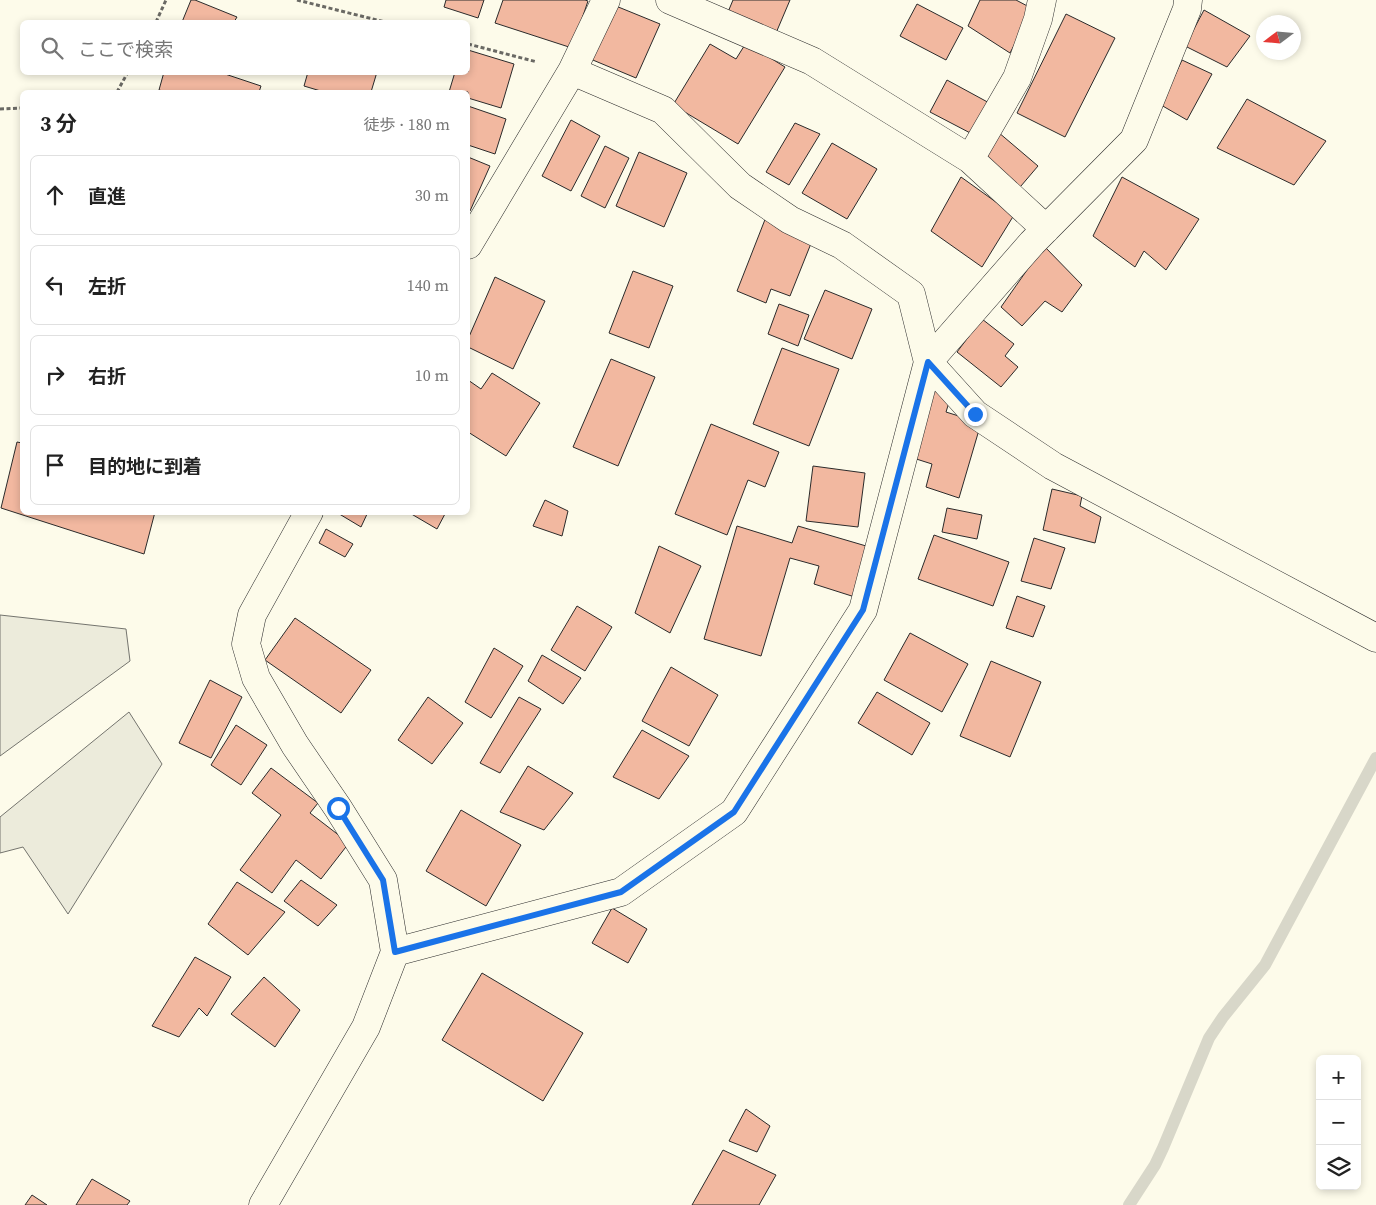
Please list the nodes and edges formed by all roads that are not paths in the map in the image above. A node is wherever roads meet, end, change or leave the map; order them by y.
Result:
1 (606, 0) edge
2 (670, 0) edge
3 (1042, 0) edge
4 (1188, 0) edge
5 (572, 71) junction
6 (970, 159) junction
7 (1046, 229) junction
8 (470, 242) edge
9 (928, 362) junction
10 (307, 515) edge
11 (1376, 638) edge
12 (395, 952) junction
13 (263, 1205) edge

1 - 5 street
2 - 6 street
3 - 6 street
4 - 7 street
5 - 8 street
5 - 9 street
6 - 7 street
7 - 9 street
9 - 11 street
9 - 12 street
10 - 12 street
12 - 13 street

